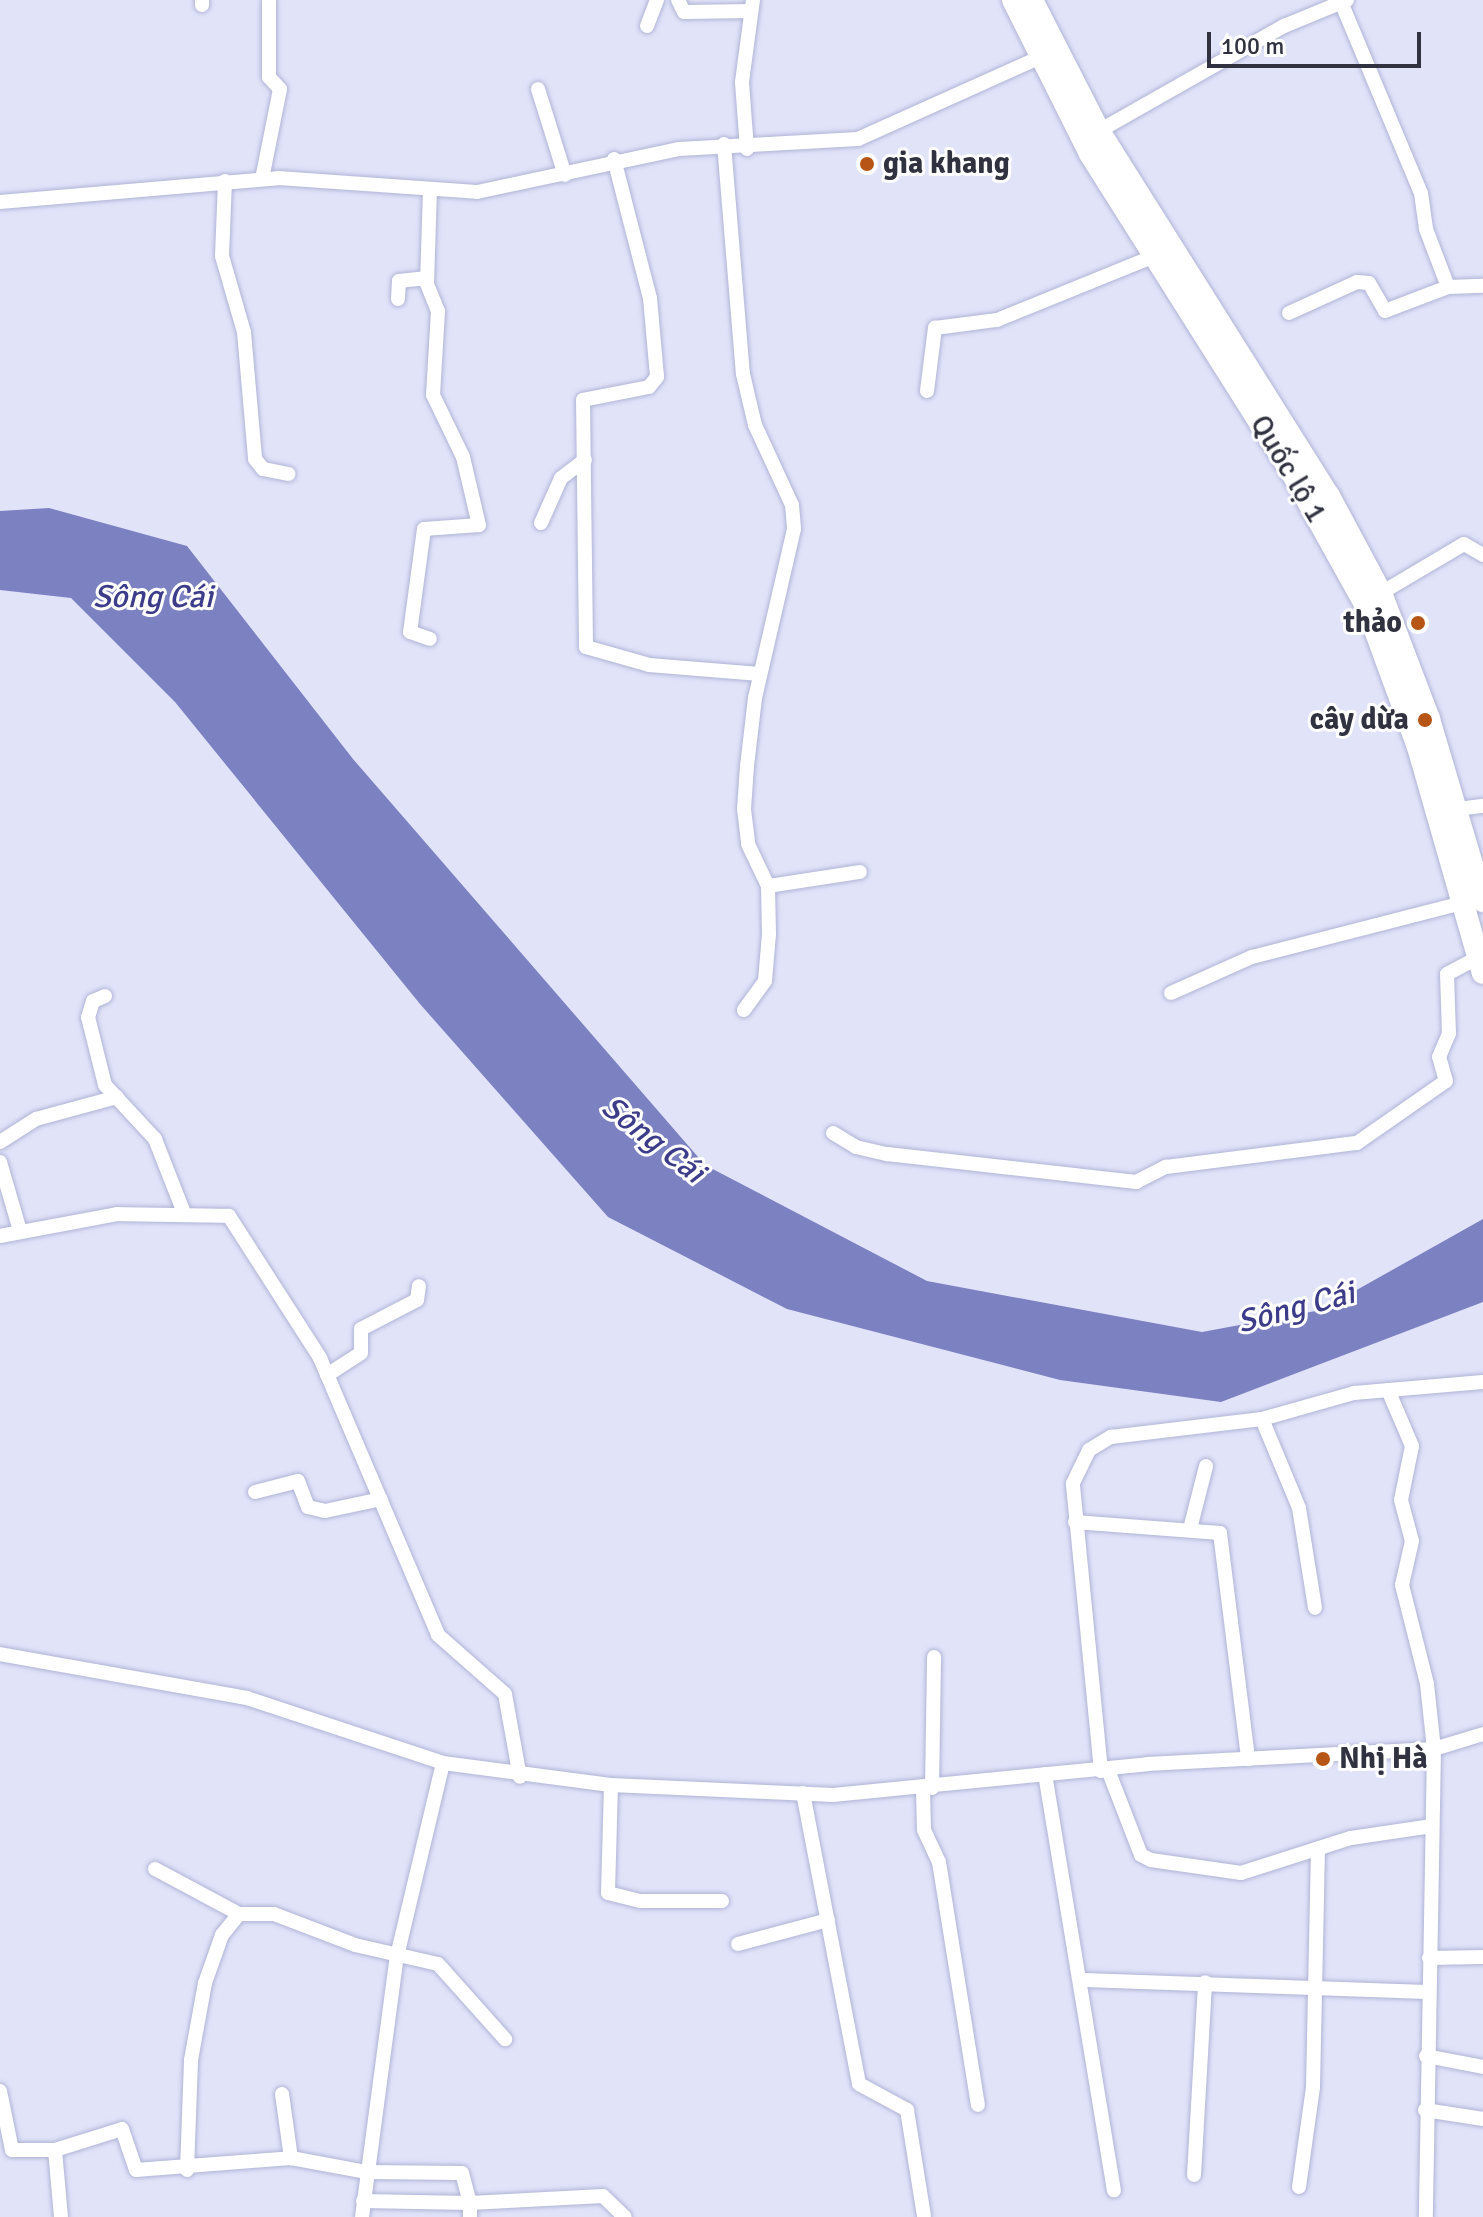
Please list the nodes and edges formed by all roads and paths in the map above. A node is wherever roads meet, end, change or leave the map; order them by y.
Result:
1 (269, 0) edge
2 (657, 0) edge
3 (678, 0) edge
4 (1013, 0) edge
5 (1032, 0) edge
6 (1344, 1) edge
7 (752, 6) edge
8 (647, 26) dead end
9 (1049, 53) junction
10 (538, 89) dead end
11 (1099, 131) junction
12 (724, 144) junction
13 (747, 149) junction
14 (614, 159) junction
15 (565, 175) junction
16 (262, 179) junction
17 (225, 181) junction
18 (430, 189) junction
19 (0, 202) edge
20 (1152, 257) junction
21 (427, 278) junction
22 (1483, 286) edge
23 (1448, 287) junction
24 (398, 299) dead end
25 (1289, 313) dead end
26 (927, 391) dead end
27 (585, 460) junction
28 (289, 474) dead end
29 (541, 523) dead end
30 (1483, 555) edge
31 (1381, 593) junction
32 (430, 639) dead end
33 (760, 674) junction
34 (1483, 806) edge
35 (1457, 809) junction
36 (860, 872) dead end
37 (768, 886) junction
38 (1472, 902) edge
39 (1480, 965) edge
40 (1171, 993) dead end
41 (105, 996) dead end
42 (744, 1010) dead end
43 (117, 1097) junction
44 (833, 1133) dead end
45 (0, 1142) edge
46 (0, 1162) edge
47 (184, 1213) junction
48 (20, 1231) junction
49 (0, 1236) edge
50 (419, 1286) dead end
51 (327, 1375) junction
52 (1483, 1382) edge
53 (1388, 1390) junction
54 (1262, 1419) junction
55 (1206, 1466) dead end
56 (255, 1492) dead end
57 (381, 1499) junction
58 (1075, 1522) junction
59 (1190, 1529) junction
60 (1315, 1608) dead end
61 (0, 1654) edge
62 (934, 1657) dead end
63 (1483, 1734) edge
64 (1434, 1749) junction
65 (1248, 1759) junction
66 (443, 1763) junction
67 (1104, 1771) junction
68 (1045, 1774) junction
69 (520, 1777) junction
70 (611, 1785) junction
71 (927, 1789) junction
72 (803, 1793) junction
73 (1432, 1826) junction
74 (1318, 1853) junction
75 (155, 1869) dead end
76 (722, 1901) dead end
77 (239, 1914) junction
78 (828, 1920) junction
79 (738, 1944) dead end
80 (397, 1956) junction
81 (1483, 1957) edge
82 (1429, 1958) junction
83 (1084, 1980) junction
84 (1205, 1982) junction
85 (1313, 1986) junction
86 (1427, 1992) junction
87 (505, 2039) dead end
88 (1426, 2056) junction
89 (1483, 2067) edge
90 (0, 2091) edge
91 (282, 2094) dead end
92 (978, 2105) dead end
93 (1425, 2110) junction
94 (1483, 2119) edge
95 (55, 2150) junction
96 (291, 2158) junction
97 (187, 2170) junction
98 (366, 2172) junction
99 (1194, 2175) dead end
100 (1299, 2187) dead end
101 (1114, 2190) dead end
102 (363, 2201) junction
103 (470, 2210) edge
104 (924, 2216) edge
105 (61, 2217) edge
106 (362, 2217) edge
107 (625, 2217) edge
108 (1426, 2217) edge

1 - 16 street
2 - 8 street
3 - 7 street
4 - 9 highway, Quốc lộ 1
5 - 9 highway, Quốc lộ 1
6 - 11 street
6 - 23 street
7 - 13 street
9 - 11 highway, Quốc lộ 1
9 - 13 street
9 - 20 highway, Quốc lộ 1
10 - 15 street
11 - 31 highway, Quốc lộ 1
12 - 13 street
12 - 14 street
12 - 33 street
14 - 15 street
14 - 27 street
15 - 18 street
16 - 17 street
16 - 18 street
17 - 19 street
17 - 28 street
18 - 21 street
20 - 26 street
20 - 38 highway, Quốc lộ 1
21 - 24 street
21 - 32 street
22 - 23 street
23 - 25 street
27 - 29 street
27 - 33 street
30 - 31 street
31 - 35 highway, Quốc lộ 1
33 - 37 street
34 - 35 street
35 - 38 highway, Quốc lộ 1
36 - 37 street
37 - 42 street
38 - 39 highway, Quốc lộ 1
38 - 40 street
39 - 44 street
41 - 43 street
43 - 45 street
43 - 47 street
46 - 48 street
47 - 48 street
47 - 51 street
48 - 49 street
50 - 51 street
51 - 57 street
52 - 53 street
53 - 54 street
53 - 64 street
54 - 58 street
54 - 60 street
55 - 59 street
56 - 57 street
57 - 69 street
58 - 59 street
58 - 67 street
59 - 65 street
61 - 66 street
62 - 71 street
63 - 64 street
64 - 65 street
64 - 73 street
65 - 67 street
66 - 69 street
66 - 80 street
67 - 68 street
67 - 74 street
68 - 71 street
68 - 83 street
69 - 70 street
70 - 72 street
70 - 76 street
71 - 72 street
71 - 92 street
72 - 78 street
73 - 74 street
73 - 82 street
74 - 85 street
75 - 77 street
77 - 80 street
77 - 97 street
78 - 79 street
78 - 104 street
80 - 87 street
80 - 98 street
81 - 82 street
82 - 86 street
83 - 84 street
83 - 101 street
84 - 85 street
84 - 99 street
85 - 86 street
85 - 100 street
86 - 88 street
88 - 89 street
88 - 93 street
90 - 95 street
91 - 96 street
93 - 94 street
93 - 108 street
95 - 97 street
95 - 105 street
96 - 97 street
96 - 98 street
98 - 102 street
98 - 103 street
102 - 103 street
102 - 106 street
103 - 107 street

